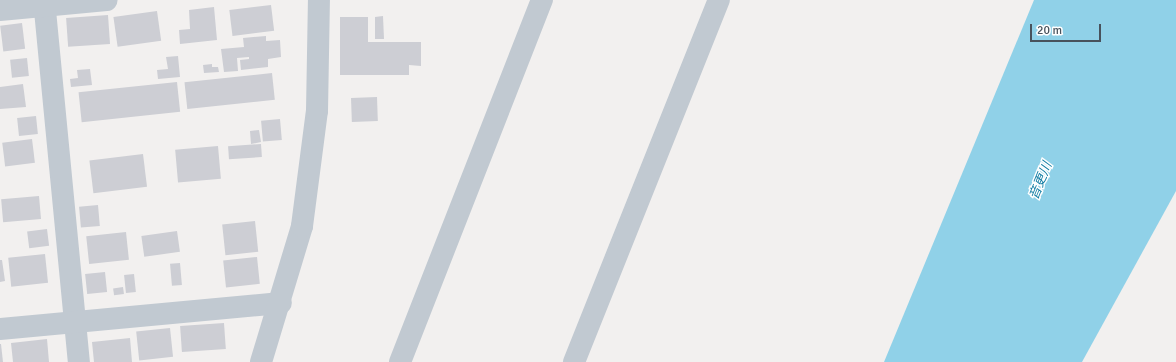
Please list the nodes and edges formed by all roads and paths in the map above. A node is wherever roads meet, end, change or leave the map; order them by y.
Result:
1 (107, 0) edge
2 (319, 0) edge
3 (542, 0) edge
4 (719, 0) edge
5 (44, 3) edge
6 (0, 10) edge
7 (281, 303) junction
8 (76, 322) junction
9 (0, 329) edge
10 (79, 362) edge
11 (261, 362) edge
12 (400, 362) edge
13 (574, 362) edge

1 - 5 street
2 - 7 street
3 - 12 street
4 - 13 street
5 - 6 street
5 - 8 street
7 - 8 street
7 - 11 street
8 - 9 street
8 - 10 street

